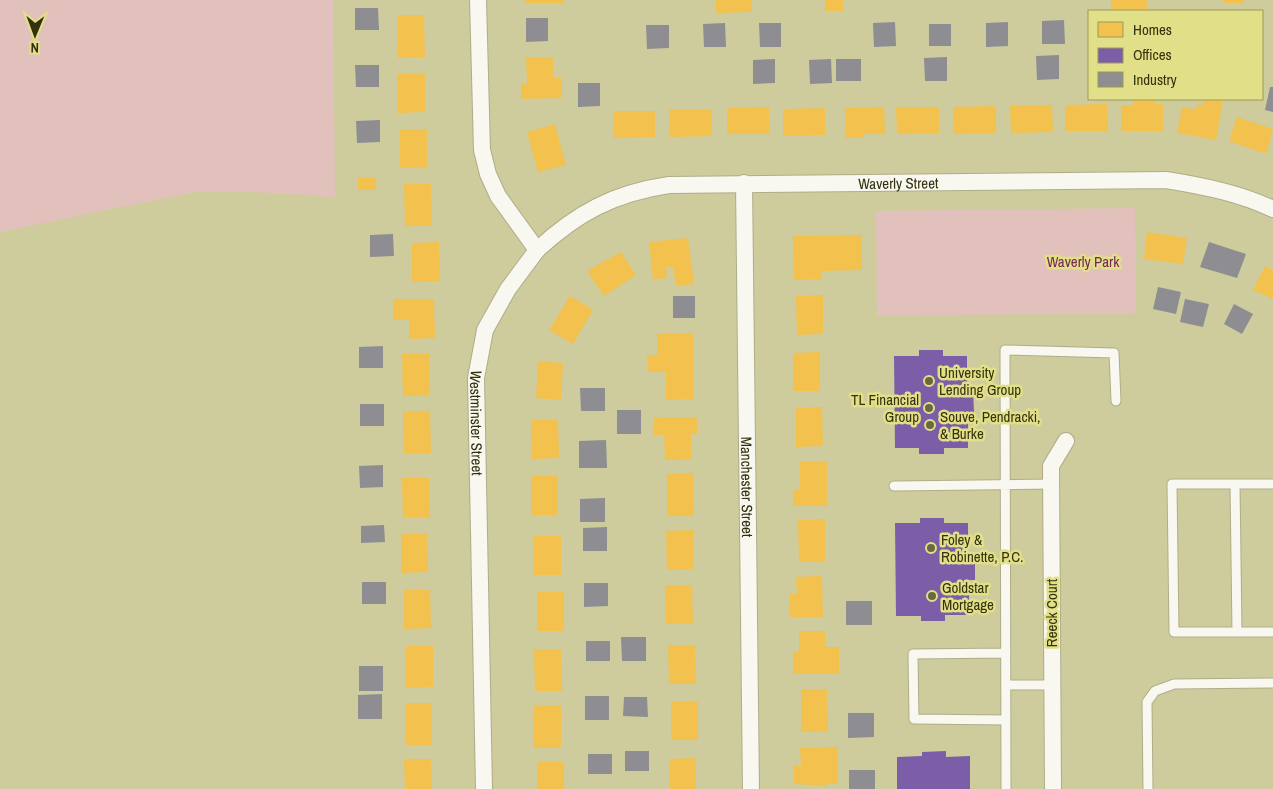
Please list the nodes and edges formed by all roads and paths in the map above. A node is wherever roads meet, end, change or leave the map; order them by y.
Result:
1 (478, 0) edge
2 (744, 184) junction
3 (1273, 209) edge
4 (537, 250) junction
5 (1116, 401) dead end
6 (1066, 441) dead end
7 (1051, 484) junction
8 (1235, 484) junction
9 (1273, 484) edge
10 (1005, 485) junction
11 (894, 486) dead end
12 (1237, 632) junction
13 (1273, 632) edge
14 (1006, 654) junction
15 (1273, 682) edge
16 (1006, 685) junction
17 (1052, 685) junction
18 (1006, 720) junction
19 (484, 789) edge
20 (751, 789) edge
21 (1006, 789) edge
22 (1053, 789) edge
23 (1148, 789) edge

1 - 4 street
2 - 3 street, Waverly Street
2 - 4 street, Waverly Street
2 - 20 street, Manchester Street
4 - 19 street, Westminster Street
5 - 10 lane
6 - 7 street, Reeck Court
7 - 10 lane
7 - 17 street, Reeck Court
8 - 9 lane
8 - 12 lane
8 - 12 lane
10 - 11 lane
10 - 14 lane
12 - 13 lane
14 - 16 lane
14 - 18 lane
15 - 23 lane
16 - 17 lane
16 - 18 lane
17 - 22 street, Reeck Court
18 - 21 lane

